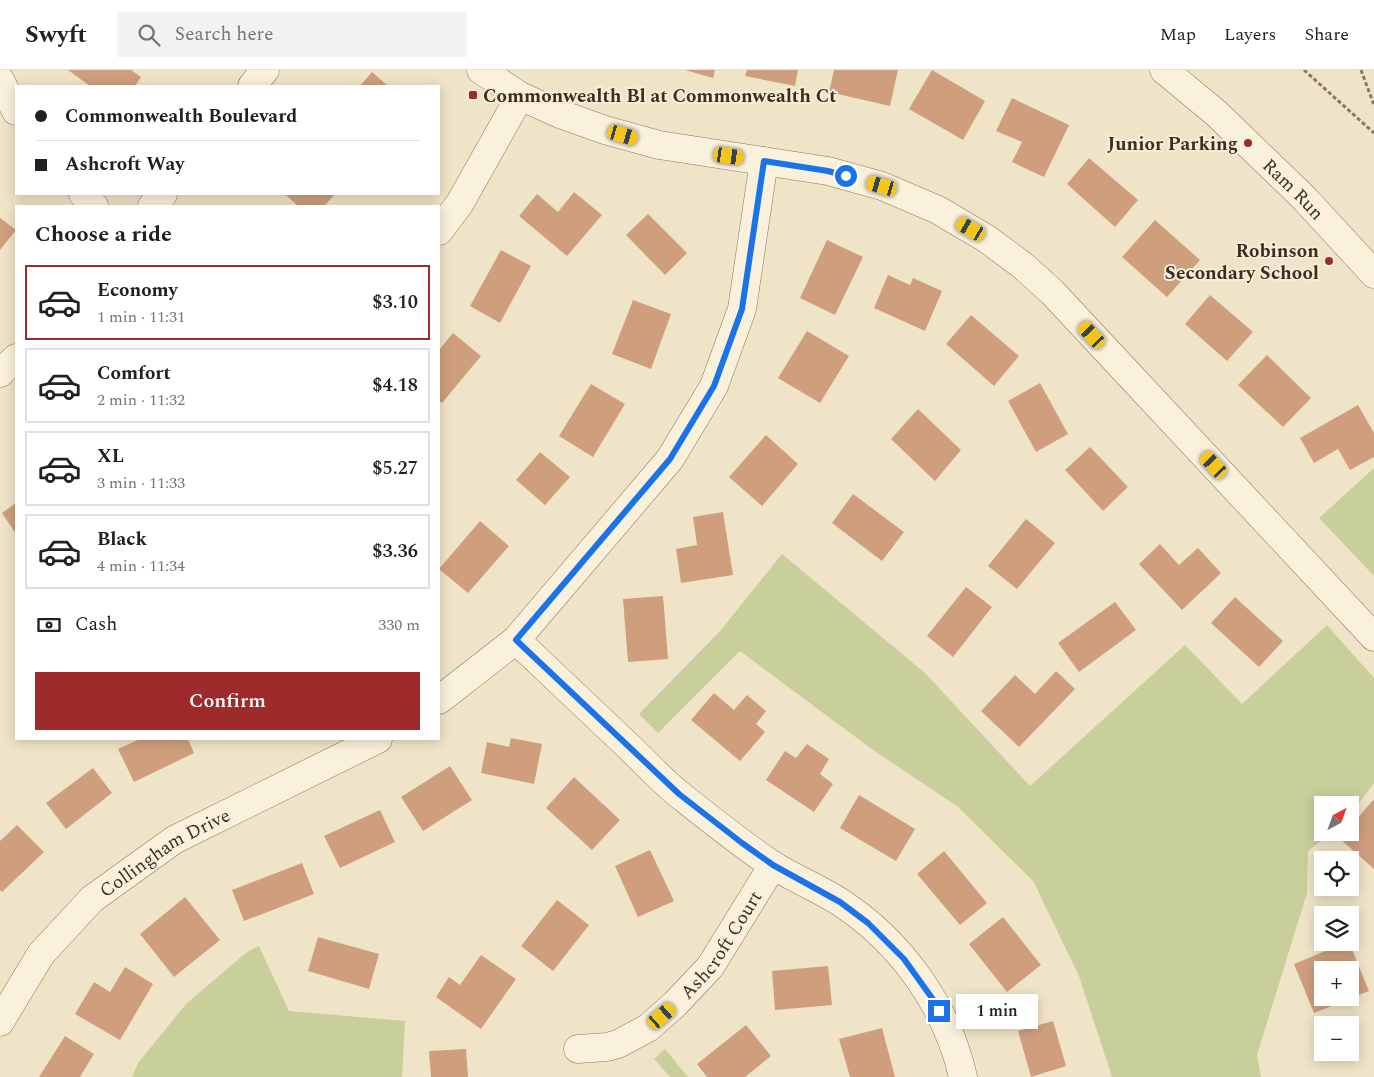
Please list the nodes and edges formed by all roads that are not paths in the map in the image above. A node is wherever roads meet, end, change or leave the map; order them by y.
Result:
1 (265, 70) edge
2 (481, 70) edge
3 (1164, 70) edge
4 (0, 80) edge
5 (253, 85) edge
6 (520, 96) junction
7 (15, 109) edge
8 (764, 161) junction
9 (84, 195) edge
10 (162, 195) edge
11 (93, 205) edge
12 (153, 205) edge
13 (440, 229) edge
14 (1374, 274) edge
15 (15, 359) edge
16 (0, 373) edge
17 (1374, 637) edge
18 (516, 640) junction
19 (440, 699) edge
20 (376, 740) edge
21 (773, 865) junction
22 (0, 1022) edge
23 (578, 1049) dead end
24 (963, 1077) edge

1 - 5 street
2 - 6 street
3 - 14 street, Ram Run
4 - 7 street
6 - 8 street
6 - 13 street
8 - 17 street
8 - 18 street
9 - 11 street
10 - 12 street
15 - 16 street
18 - 19 street
18 - 21 street
20 - 22 street, Collingham Drive
21 - 23 street, Ashcroft Court
21 - 24 street

